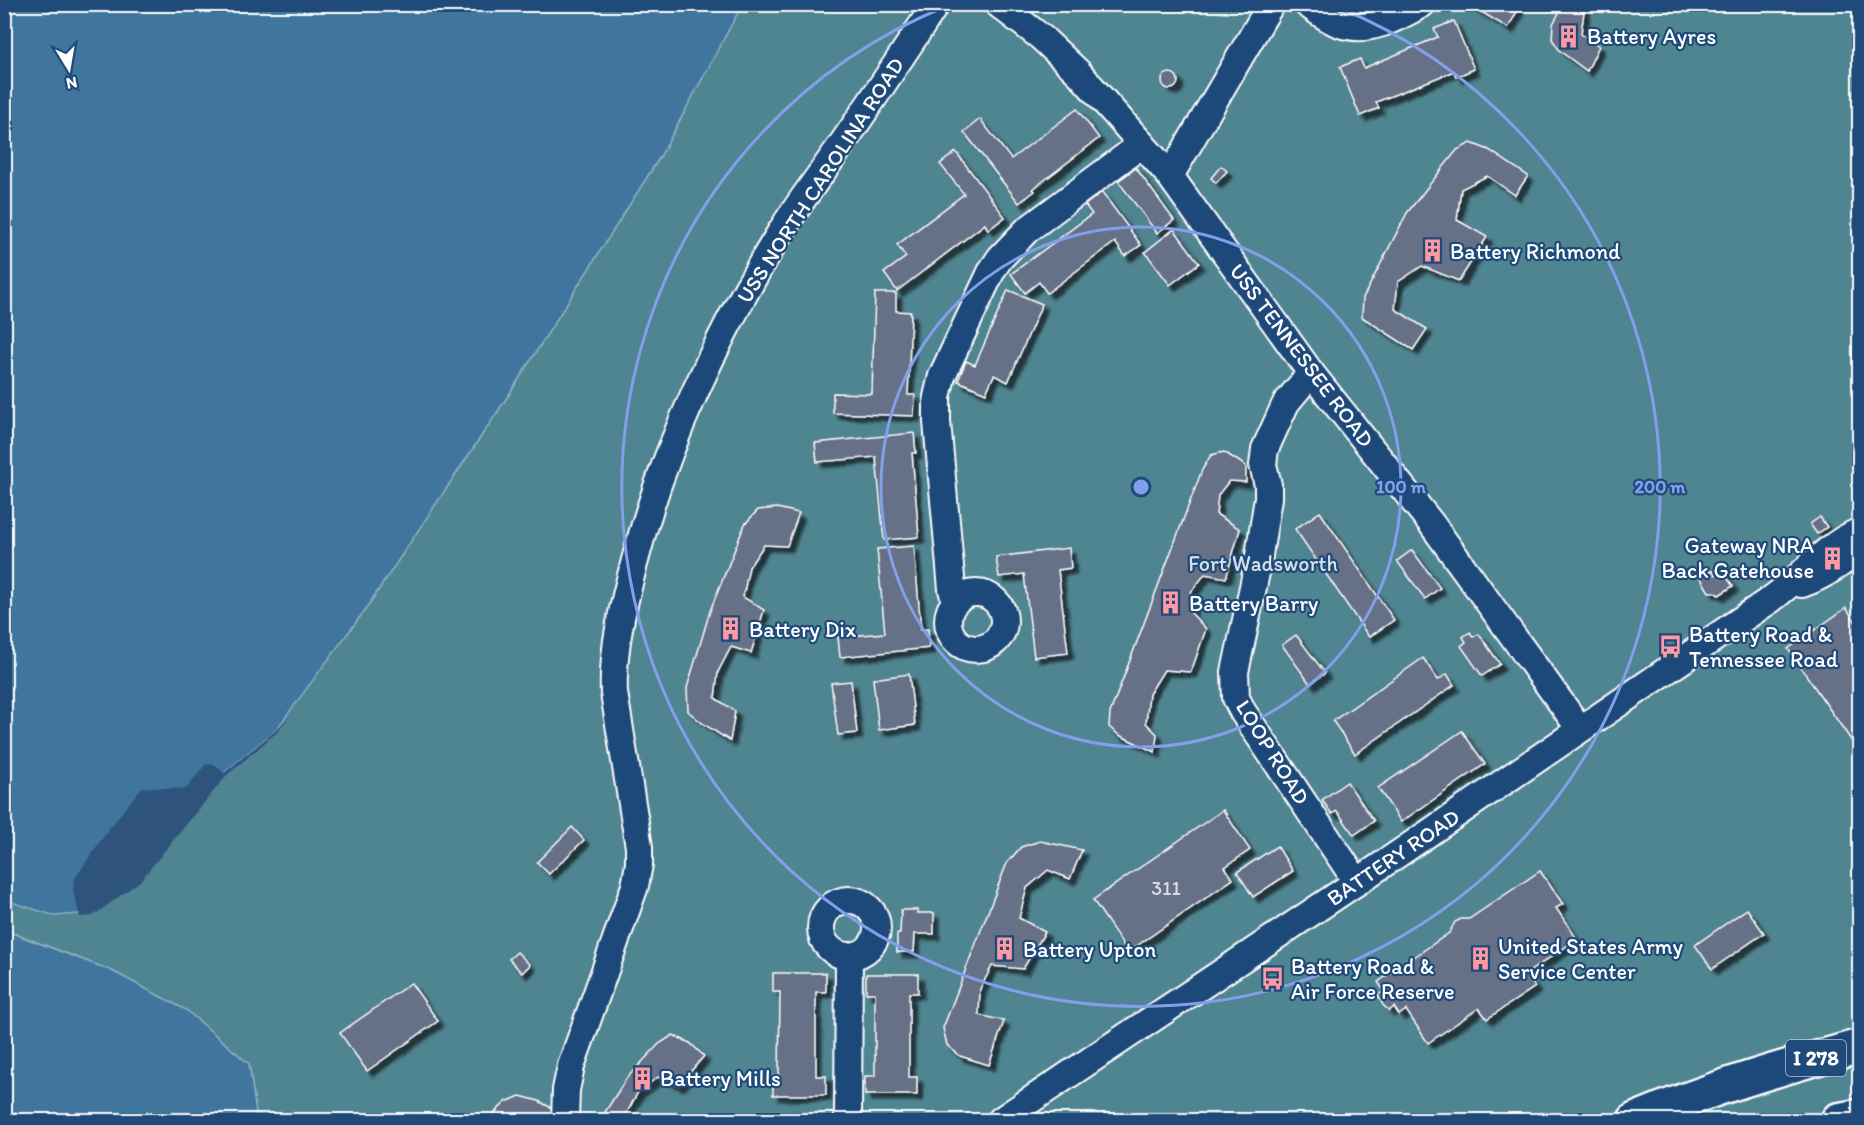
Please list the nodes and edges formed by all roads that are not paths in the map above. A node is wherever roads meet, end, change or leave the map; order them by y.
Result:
1 (936, 4) edge
2 (998, 4) edge
3 (1271, 4) edge
4 (1307, 4) edge
5 (1422, 4) edge
6 (1142, 144) junction
7 (1170, 176) junction
8 (1311, 373) junction
9 (1860, 531) edge
10 (1860, 549) edge
11 (1784, 590) junction
12 (955, 601) dead end
13 (1580, 729) junction
14 (1358, 882) junction
15 (849, 957) dead end
16 (1860, 1046) edge
17 (1860, 1064) edge
18 (1772, 1071) junction
19 (1860, 1117) edge
20 (565, 1120) edge
21 (848, 1120) edge
22 (1000, 1120) edge
23 (1635, 1120) edge
24 (1838, 1120) edge
25 (1845, 1120) edge

1 - 20 street, USS NORTH CAROLINA ROAD
2 - 6 street, USS TENNESSEE ROAD
3 - 7 street
4 - 5 street
6 - 7 street, USS TENNESSEE ROAD
6 - 12 street
7 - 8 street, USS TENNESSEE ROAD
8 - 13 street, USS TENNESSEE ROAD
8 - 14 street, LOOP ROAD
9 - 11 street, BATTERY ROAD
10 - 11 street, BATTERY ROAD
11 - 13 street, BATTERY ROAD
13 - 14 street, BATTERY ROAD
14 - 22 street, BATTERY ROAD
15 - 21 street
16 - 18 highway, I 278
17 - 18 highway
18 - 23 highway, I 278
19 - 24 highway
19 - 25 highway

